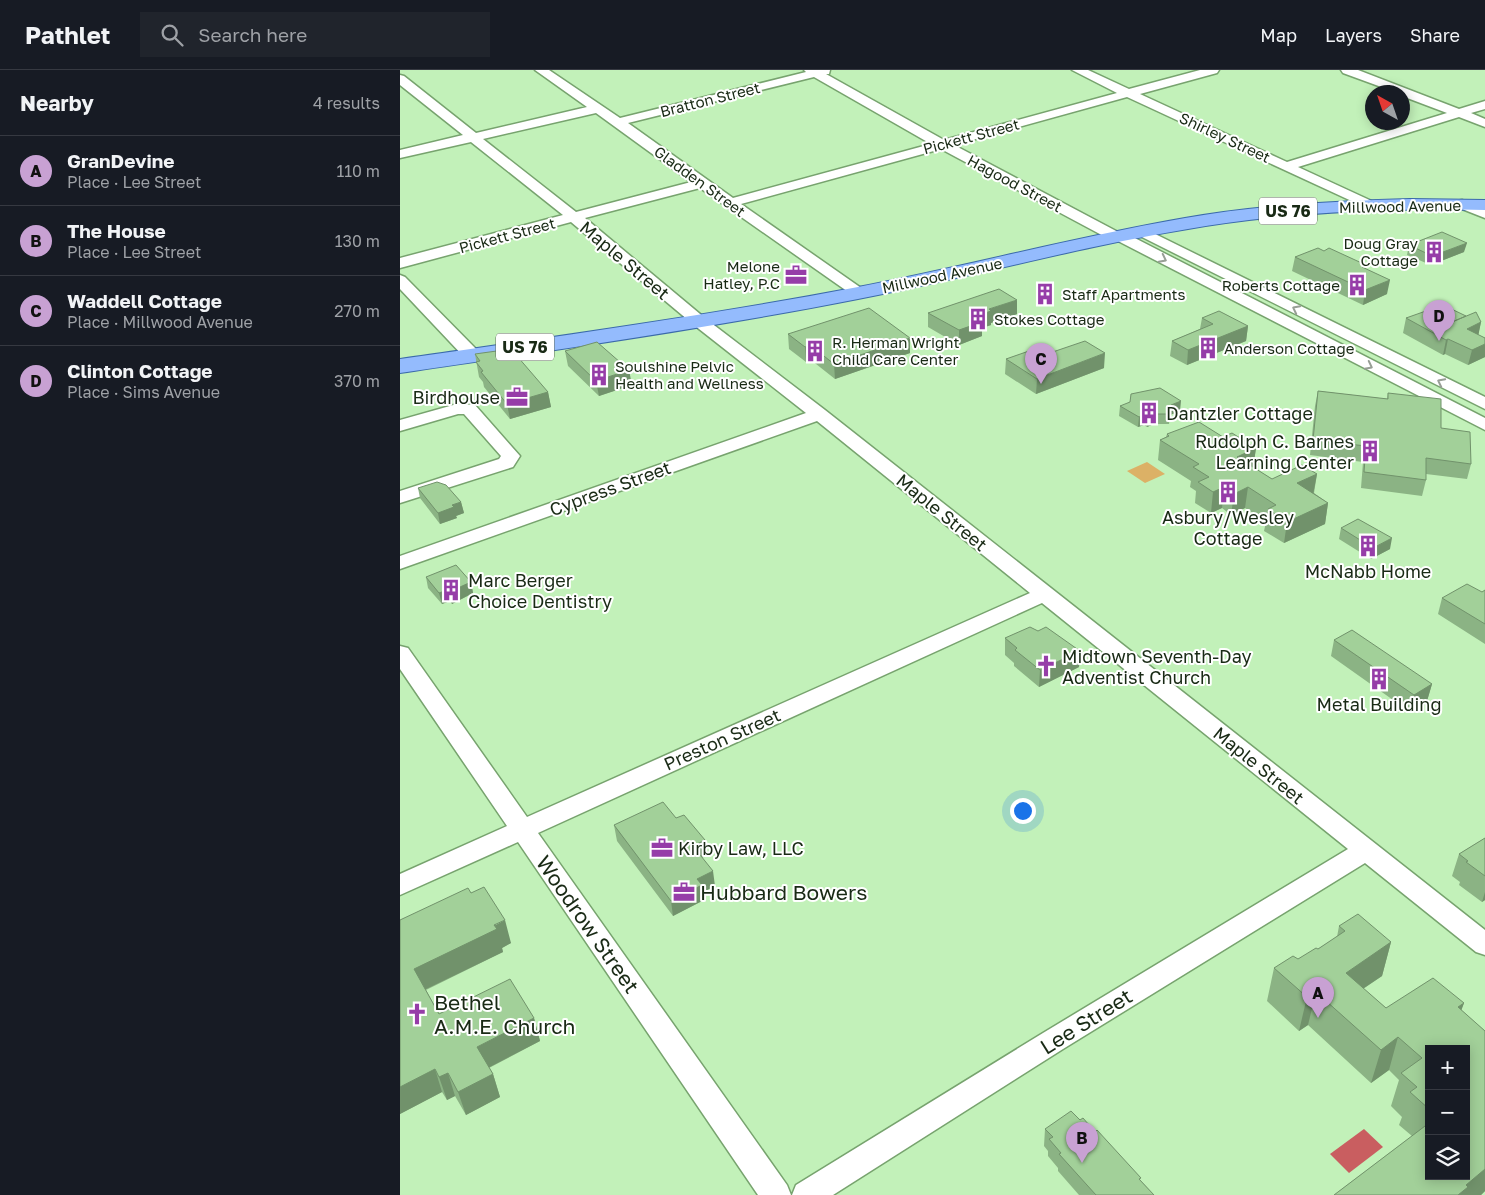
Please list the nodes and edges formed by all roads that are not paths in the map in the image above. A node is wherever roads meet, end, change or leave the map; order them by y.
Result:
1 (541, 70) edge
2 (831, 70) edge
3 (1078, 70) edge
4 (1213, 70) edge
5 (1346, 70) edge
6 (813, 72) edge
7 (400, 78) edge
8 (1129, 93) junction
9 (1485, 105) edge
10 (599, 108) junction
11 (1459, 113) junction
12 (618, 122) junction
13 (1485, 124) edge
14 (473, 137) junction
15 (941, 144) junction
16 (400, 154) edge
17 (1287, 166) junction
18 (702, 183) junction
19 (730, 203) junction
20 (1462, 204) junction
21 (1485, 205) edge
22 (1371, 206) junction
23 (1485, 214) edge
24 (574, 217) junction
25 (1143, 232) junction
26 (1118, 237) junction
27 (400, 263) edge
28 (400, 280) edge
29 (860, 293) junction
30 (700, 322) junction
31 (472, 355) junction
32 (400, 366) edge
33 (1485, 404) edge
34 (819, 414) junction
35 (1485, 425) edge
36 (400, 426) edge
37 (400, 497) edge
38 (400, 563) edge
39 (1045, 594) junction
40 (400, 653) edge
41 (522, 830) junction
42 (1366, 850) junction
43 (400, 885) edge
44 (1485, 945) edge
45 (776, 1195) edge
46 (807, 1195) edge

1 - 10 street, Gladden Street
2 - 6 street, Bratton Street
3 - 8 street, Shirley Street
4 - 8 street, Pickett Street
5 - 11 street
6 - 12 street, Bratton Street
6 - 15 street, Hagood Street
7 - 14 street, Maple Street
8 - 15 street, Pickett Street
8 - 17 street, Shirley Street
9 - 11 street
10 - 12 street, Gladden Street
10 - 14 street
11 - 13 street
11 - 17 street
12 - 18 street, Gladden Street
14 - 16 street
14 - 24 street, Maple Street
15 - 19 street, Pickett Street
15 - 26 street, Hagood Street
17 - 22 street, Shirley Street
18 - 19 street, Gladden Street
18 - 24 street, Pickett Street
19 - 29 street, Gladden Street
20 - 21 main road, Millwood Avenue / US 76
20 - 22 main road, Millwood Avenue / US 76
20 - 23 street
22 - 25 main road, Millwood Avenue / US 76
24 - 27 street, Pickett Street
24 - 30 street, Maple Street
25 - 26 main road, Millwood Avenue / US 76
33 -> 25 street
26 - 29 main road, Millwood Avenue / US 76
26 -> 35 street, Hagood Street
28 - 31 street
29 - 30 main road, Millwood Avenue / US 76
30 - 31 main road, Millwood Avenue / US 76
30 - 34 street, Maple Street
31 - 32 main road, Millwood Avenue / US 76
34 - 38 street, Cypress Street
34 - 39 street, Maple Street
36 - 37 street
39 - 41 street, Preston Street
39 - 42 street, Maple Street
40 - 41 street, Woodrow Street
41 - 43 street, Preston Street
41 - 45 street, Woodrow Street
42 - 44 street, Maple Street
42 - 46 street, Lee Street

